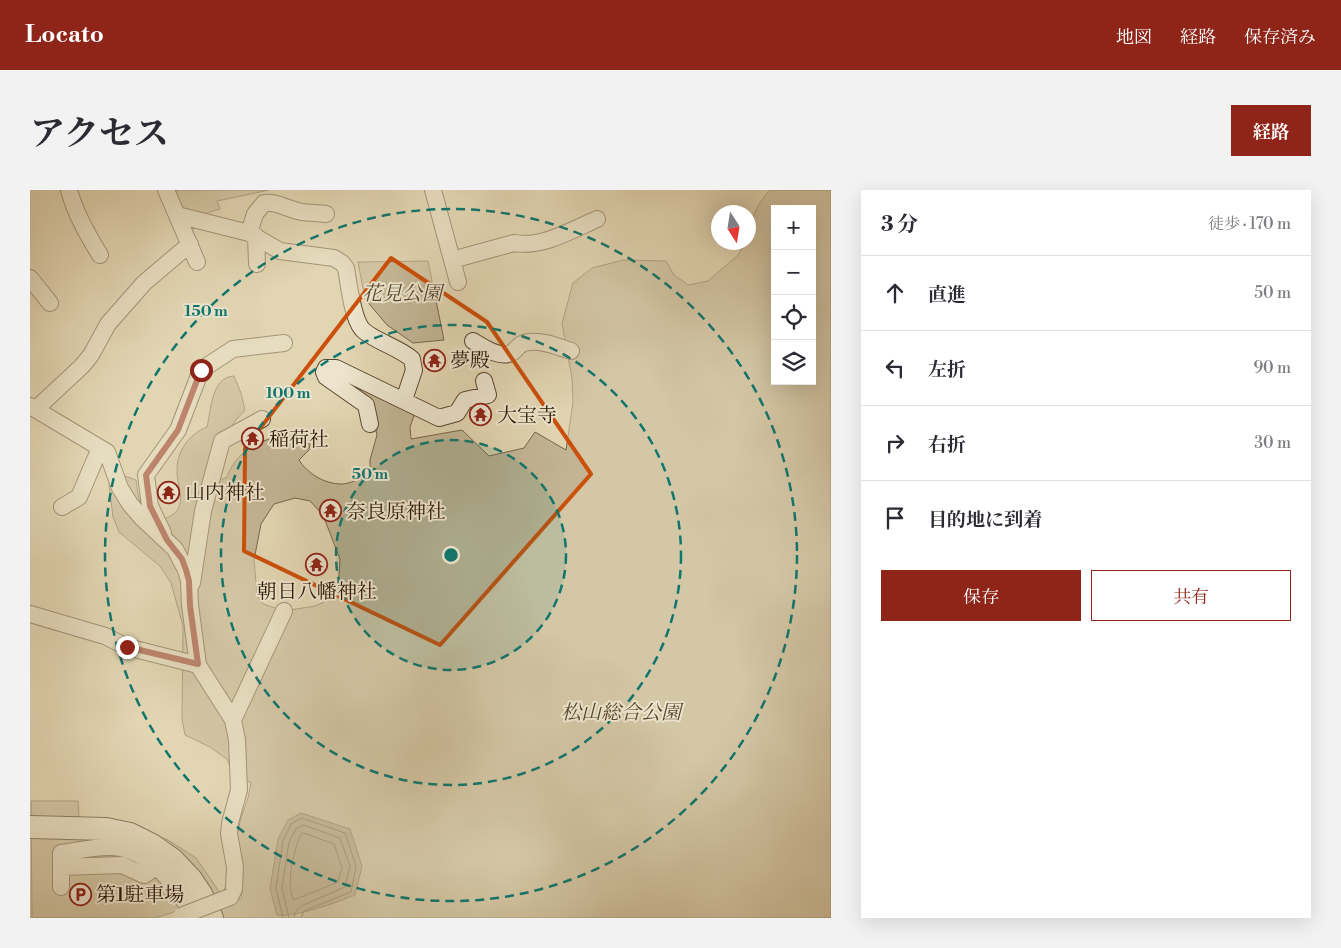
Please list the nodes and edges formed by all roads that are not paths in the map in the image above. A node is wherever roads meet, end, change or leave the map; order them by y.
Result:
1 (69, 190) edge
2 (166, 190) edge
3 (433, 190) edge
4 (273, 196) edge
5 (326, 214) dead end
6 (177, 215) junction
7 (597, 219) dead end
8 (252, 235) junction
9 (190, 244) junction
10 (100, 255) dead end
11 (452, 260) junction
12 (197, 262) dead end
13 (257, 264) dead end
14 (30, 278) edge
15 (458, 282) dead end
16 (50, 303) dead end
17 (473, 341) dead end
18 (284, 343) dead end
19 (571, 351) dead end
20 (484, 381) dead end
21 (404, 400) junction
22 (33, 408) edge
23 (262, 419) dead end
24 (370, 424) dead end
25 (100, 448) junction
26 (62, 507) dead end
27 (167, 540) junction
28 (191, 594) junction
29 (284, 611) dead end
30 (30, 614) edge
31 (198, 664) junction
32 (233, 720) junction
33 (30, 827) edge
34 (61, 887) dead end
35 (183, 917) edge
36 (212, 918) edge

1 - 10 street
2 - 6 street
3 - 11 street
4 - 5 street
4 - 8 street
6 - 8 street
6 - 9 street
7 - 11 street
8 - 13 street
8 - 21 street
9 - 12 street
9 - 22 street
11 - 15 street
14 - 16 street
17 - 19 street
18 - 27 street
20 - 21 street
21 - 24 street
22 - 25 street
23 - 28 street
25 - 26 street
25 - 27 street
27 - 28 street
28 - 31 street
29 - 32 street
30 - 31 street
31 - 32 street
32 - 35 street, bridge
33 - 36 street
34 - 35 street

